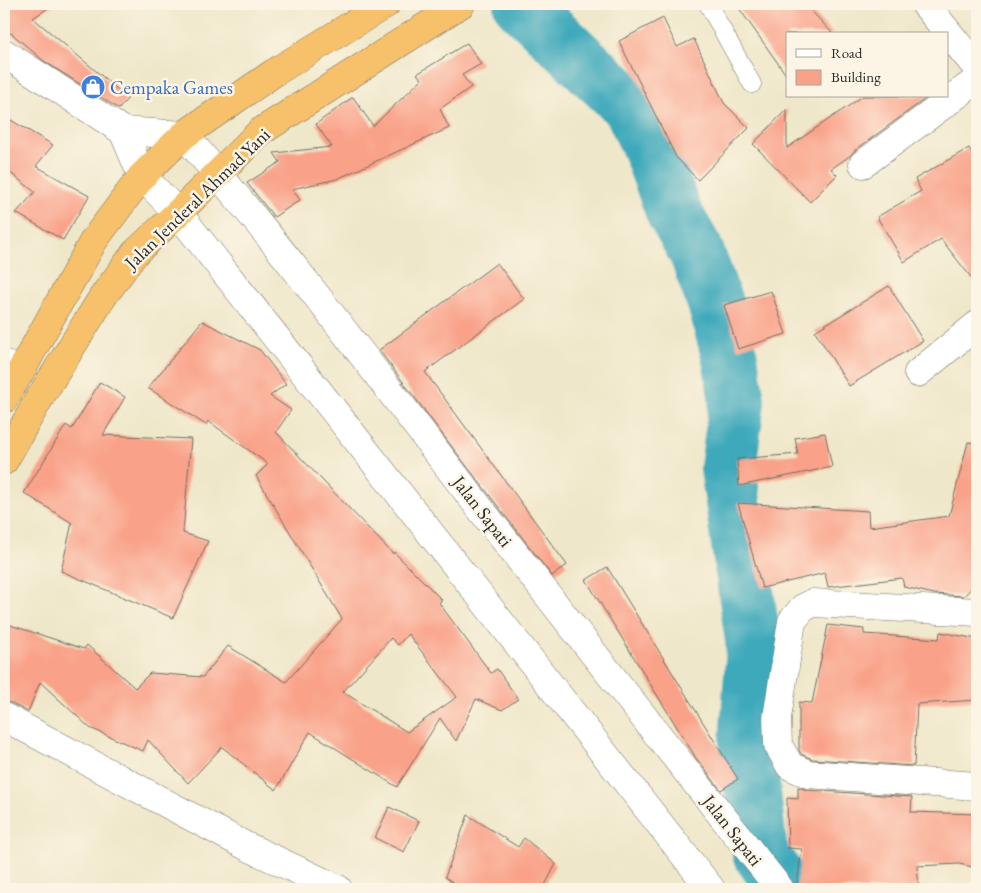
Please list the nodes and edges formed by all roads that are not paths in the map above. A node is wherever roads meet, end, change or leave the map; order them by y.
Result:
1 (386, 4) edge
2 (460, 4) edge
3 (708, 4) edge
4 (925, 4) edge
5 (948, 32) edge
6 (948, 32) edge
7 (4, 54) edge
8 (977, 68) edge
9 (977, 80) edge
10 (752, 84) dead end
11 (122, 132) junction
12 (184, 135) junction
13 (864, 164) dead end
14 (218, 174) junction
15 (142, 176) junction
16 (178, 213) junction
17 (977, 325) edge
18 (13, 364) edge
19 (918, 373) dead end
20 (4, 399) edge
21 (4, 461) edge
22 (977, 612) edge
23 (4, 717) edge
24 (977, 786) edge
25 (338, 889) edge
26 (711, 889) edge
27 (780, 889) edge

1 - 12 highway
2 - 14 highway, Jalan Jenderal Ahmad Yani
3 - 10 lane
4 - 6 street
5 - 8 street
7 - 11 street
9 - 13 street
11 - 12 street
11 - 15 street
12 - 14 street, Jalan Sapati
12 - 15 highway
14 - 16 highway, Jalan Jenderal Ahmad Yani
14 - 27 street, Jalan Sapati
15 - 16 street
15 - 18 highway
16 - 21 highway, Jalan Jenderal Ahmad Yani
16 - 26 street
17 - 19 street
18 - 20 highway
22 - 24 street
23 - 25 street

